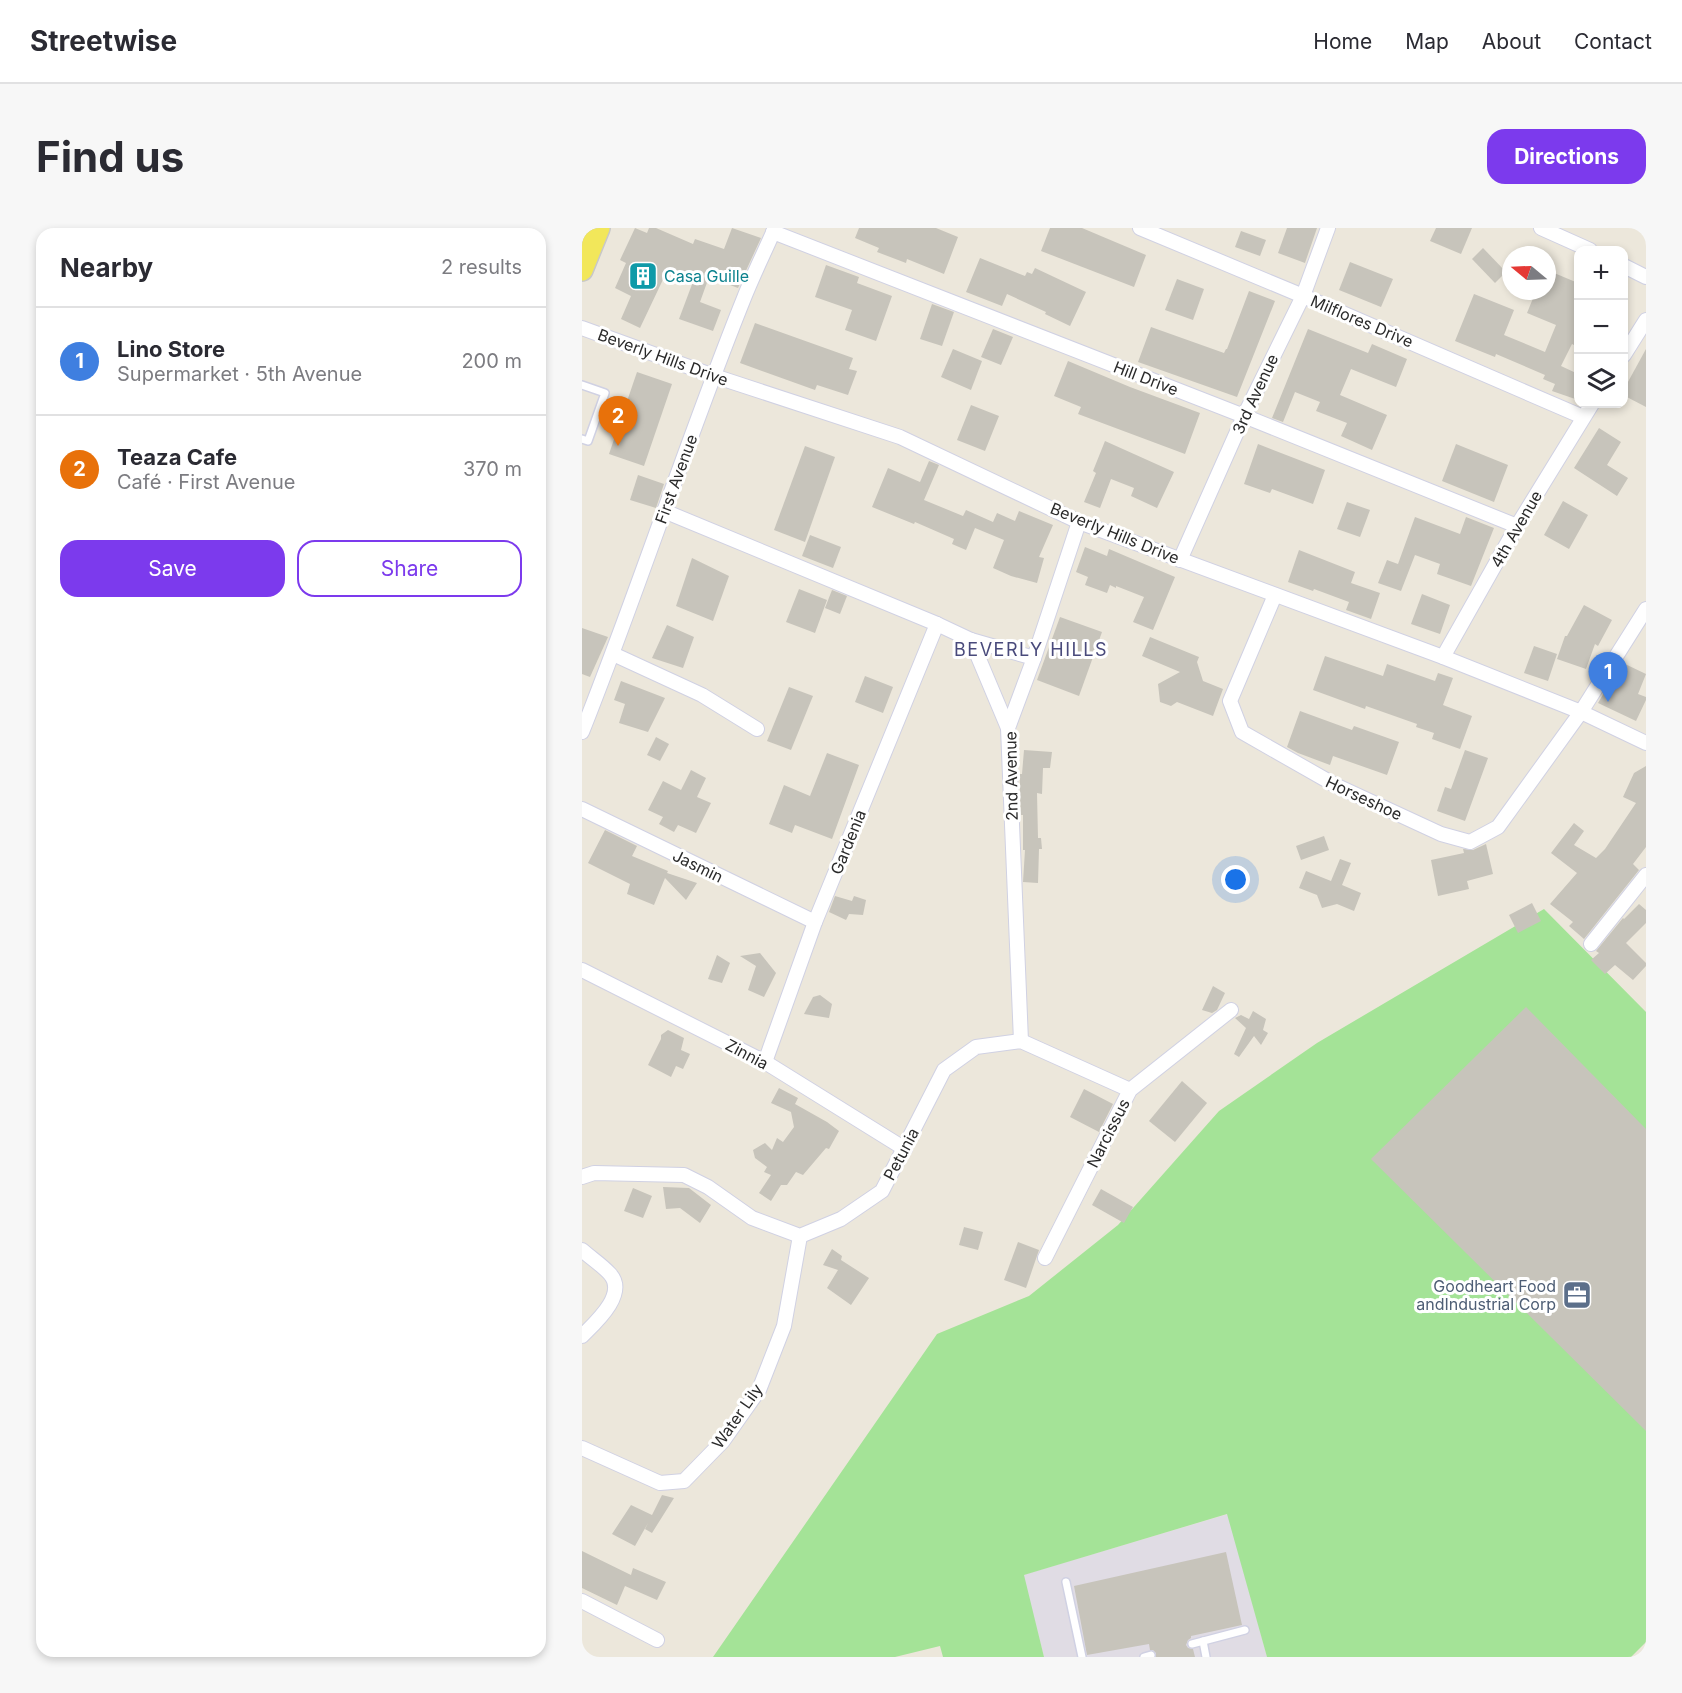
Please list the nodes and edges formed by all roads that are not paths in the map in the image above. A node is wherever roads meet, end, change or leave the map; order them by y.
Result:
1 (598, 228) edge
2 (1140, 228) edge
3 (1328, 228) edge
4 (1541, 228) edge
5 (774, 230) edge
6 (582, 239) edge
7 (1581, 246) edge
8 (584, 266) edge
9 (1628, 268) edge
10 (1646, 277) edge
11 (1303, 296) junction
12 (1646, 321) edge
13 (582, 328) edge
14 (1624, 354) edge
15 (714, 376) junction
16 (582, 385) edge
17 (1589, 408) edge
18 (1244, 416) junction
19 (1583, 417) junction
20 (582, 439) edge
21 (664, 511) junction
22 (1079, 522) junction
23 (1517, 526) junction
24 (1180, 560) junction
25 (1275, 595) junction
26 (1646, 609) edge
27 (937, 624) junction
28 (971, 640) junction
29 (613, 654) junction
30 (1443, 657) junction
31 (1034, 658) junction
32 (1581, 712) junction
33 (1008, 728) junction
34 (757, 729) dead end
35 (582, 732) edge
36 (1646, 743) edge
37 (582, 809) edge
38 (1644, 882) edge
39 (815, 922) junction
40 (1591, 944) dead end
41 (582, 970) edge
42 (1231, 1010) dead end
43 (1021, 1041) junction
44 (765, 1062) junction
45 (1130, 1090) junction
46 (905, 1149) junction
47 (582, 1178) edge
48 (800, 1236) junction
49 (582, 1250) edge
50 (1045, 1258) dead end
51 (582, 1336) edge
52 (582, 1448) edge
53 (1066, 1582) dead end
54 (582, 1601) edge
55 (1245, 1630) dead end
56 (657, 1640) dead end
57 (1203, 1641) junction
58 (1192, 1644) dead end
59 (1082, 1657) edge
60 (1206, 1657) edge

1 - 8 main road
2 - 11 street, Milflores Drive
3 - 11 street, 3rd Avenue
4 - 7 street
5 - 15 street, First Avenue
5 - 18 street, Hill Drive
6 - 8 main road
9 - 10 street
11 - 18 street, 3rd Avenue
11 - 19 street, Milflores Drive
12 - 14 street
13 - 15 street, Beverly Hills Drive
15 - 21 street, First Avenue
15 - 22 street, Beverly Hills Drive
16 - 20 lane
17 - 19 street, 4th Avenue
18 - 23 street, Hill Drive
18 - 24 street, 3rd Avenue
19 - 23 street, 4th Avenue
21 - 27 street
21 - 29 street, First Avenue
22 - 24 street, Beverly Hills Drive
22 - 31 street, 2nd Avenue
23 - 30 street, 4th Avenue
24 - 25 street, Beverly Hills Drive
25 - 30 street, Beverly Hills Drive
25 - 32 street, Horseshoe
26 - 32 street, Horseshoe
27 - 28 street
27 - 39 street, Gardenia
28 - 31 street
28 - 33 street
29 - 34 street
29 - 35 street, First Avenue
30 - 32 street, Beverly Hills Drive
31 - 33 street, 2nd Avenue
32 - 36 street, Beverly Hills Drive
33 - 43 street, 2nd Avenue
37 - 39 street, Jasmin
38 - 40 street
39 - 44 street, Gardenia
41 - 44 street, Zinnia
42 - 45 street, Narcissus
43 - 45 street
43 - 46 street, Petunia
44 - 46 street, Zinnia
45 - 50 street, Narcissus
46 - 48 street, Petunia
47 - 48 street
48 - 52 street, Water Lily
49 - 51 street
53 - 59 lane
54 - 56 street
55 - 57 lane
57 - 58 lane
57 - 60 lane

